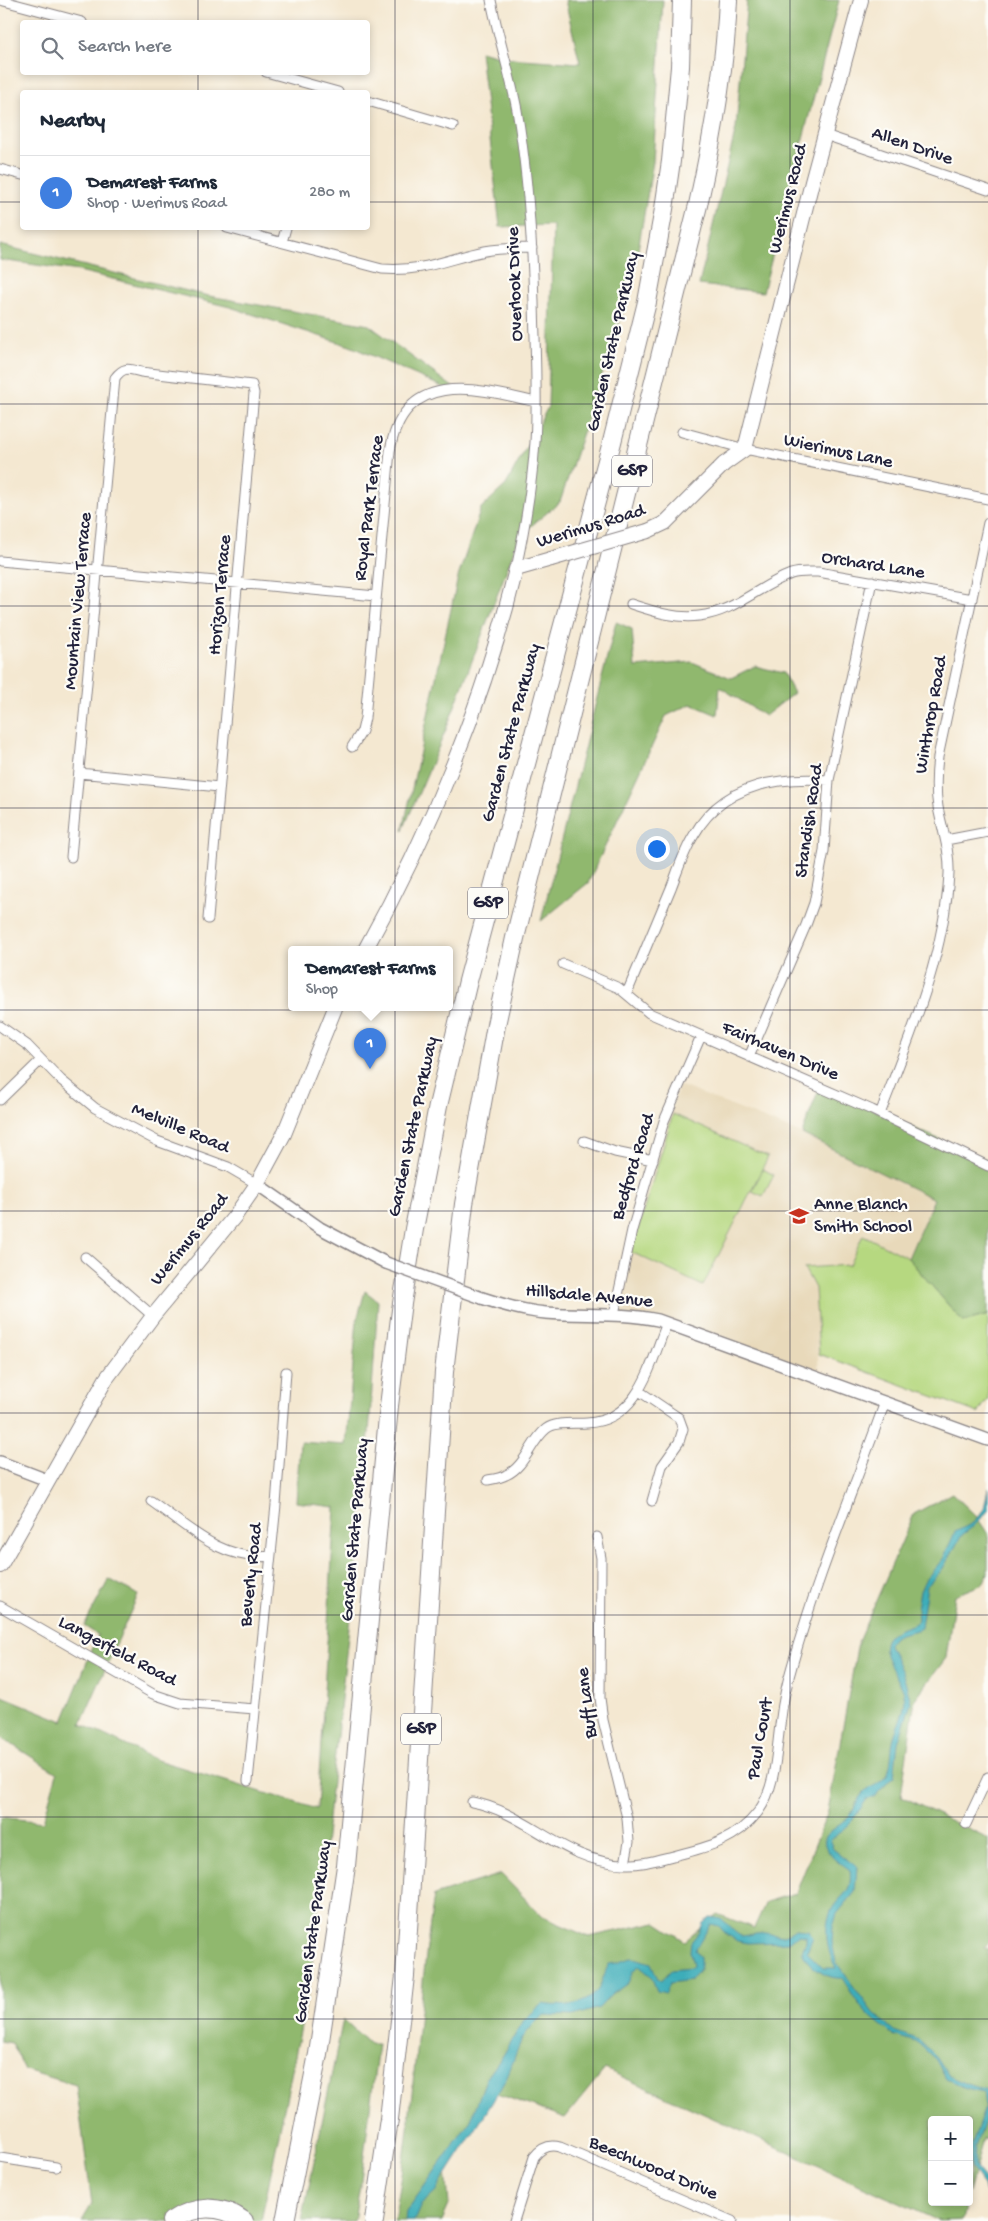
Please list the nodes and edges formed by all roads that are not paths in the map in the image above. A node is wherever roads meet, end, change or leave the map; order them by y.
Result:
1 (0, 0) edge
2 (491, 0) edge
3 (682, 0) edge
4 (728, 0) edge
5 (860, 0) edge
6 (75, 20) edge
7 (274, 75) edge
8 (316, 90) edge
9 (370, 102) edge
10 (453, 126) dead end
11 (825, 135) junction
12 (0, 169) edge
13 (20, 174) edge
14 (988, 190) edge
15 (235, 230) edge
16 (285, 230) edge
17 (282, 242) junction
18 (532, 248) junction
19 (141, 372) joint
20 (536, 402) junction
21 (682, 432) dead end
22 (745, 449) junction
23 (988, 499) edge
24 (988, 523) edge
25 (0, 561) edge
26 (516, 569) junction
27 (98, 570) junction
28 (872, 581) junction
29 (239, 583) junction
30 (376, 596) junction
31 (972, 599) junction
32 (631, 604) dead end
33 (352, 747) dead end
34 (79, 773) junction
35 (830, 780) junction
36 (219, 787) junction
37 (988, 832) edge
38 (946, 840) junction
39 (71, 858) dead end
40 (208, 919) dead end
41 (367, 946) edge
42 (563, 964) dead end
43 (627, 993) junction
44 (334, 1011) edge
45 (0, 1026) edge
46 (701, 1036) junction
47 (749, 1056) junction
48 (41, 1060) junction
49 (0, 1100) edge
50 (880, 1114) junction
51 (584, 1141) dead end
52 (653, 1160) junction
53 (988, 1166) edge
54 (257, 1184) junction
55 (84, 1257) dead end
56 (614, 1314) junction
57 (153, 1316) junction
58 (667, 1323) junction
59 (286, 1372) dead end
60 (639, 1391) junction
61 (886, 1402) junction
62 (988, 1440) edge
63 (0, 1462) edge
64 (47, 1480) junction
65 (488, 1480) dead end
66 (151, 1501) dead end
67 (652, 1501) dead end
68 (597, 1536) dead end
69 (270, 1556) junction
70 (0, 1566) edge
71 (0, 1606) edge
72 (255, 1709) junction
73 (988, 1777) edge
74 (248, 1780) dead end
75 (472, 1802) dead end
76 (966, 1824) dead end
77 (625, 1864) junction
78 (0, 2158) edge
79 (56, 2167) dead end
80 (171, 2221) edge
81 (244, 2221) edge
82 (285, 2221) edge
83 (374, 2221) edge
84 (514, 2221) edge
85 (732, 2221) edge

1 - 6 street
2 - 18 street, Overlook Drive
3 - 82 highway, Garden State Parkway / GSP
4 - 83 highway, GSP
5 - 11 main road, Werimus Road
7 - 8 street
9 - 10 street
11 - 14 street, Allen Drive
11 - 22 main road, Werimus Road
12 - 13 street
15 - 17 street
16 - 17 street
17 - 18 street
18 - 20 street, Overlook Drive
19 - 27 street, Mountain View Terrace
19 - 29 street, Horizon Terrace
20 - 26 street, Overlook Drive
20 - 30 street, Royal Park Terrace
21 - 22 street, Wierimus Lane
22 - 23 street, Wierimus Lane
22 - 26 main road, Werimus Road, bridge
24 - 31 street, Winthrop Road
25 - 27 street
26 - 41 main road
27 - 29 street
27 - 34 street, Mountain View Terrace
28 - 31 street, Orchard Lane
28 - 32 street, Orchard Lane
28 - 35 street, Standish Road
29 - 30 street
29 - 36 street, Horizon Terrace
30 - 33 street, Royal Park Terrace
31 - 38 street, Winthrop Road
34 - 36 street
34 - 39 street, Mountain View Terrace
35 - 43 street
35 - 47 street, Standish Road
36 - 40 street, Horizon Terrace
37 - 38 street
38 - 50 street, Winthrop Road
42 - 43 street, Fairhaven Drive
43 - 46 street, Fairhaven Drive
44 - 54 main road, Werimus Road
45 - 48 street, Melville Road
46 - 47 street, Fairhaven Drive
46 - 52 street, Bedford Road
47 - 50 street, Fairhaven Drive
48 - 49 street
48 - 54 street, Melville Road
50 - 53 street, Fairhaven Drive
51 - 52 street
52 - 56 street, Bedford Road
54 - 56 street, Hillsdale Avenue, bridge
54 - 57 main road, Werimus Road
55 - 57 street
56 - 58 street, Hillsdale Avenue
57 - 64 main road, Werimus Road
58 - 60 street
58 - 61 street, Hillsdale Avenue
59 - 69 street, Beverly Road
60 - 65 street
60 - 67 street
61 - 62 street, Hillsdale Avenue
61 - 77 street, Paul Court
63 - 64 street
64 - 70 main road, Werimus Road
66 - 69 street
68 - 77 street, Buff Lane
69 - 72 street, Beverly Road
71 - 72 street, Langerfeld Road
72 - 74 street, Beverly Road
73 - 76 street
75 - 77 street, Paul Court
78 - 79 street
80 - 81 highway
84 - 85 street, Beechwood Drive

